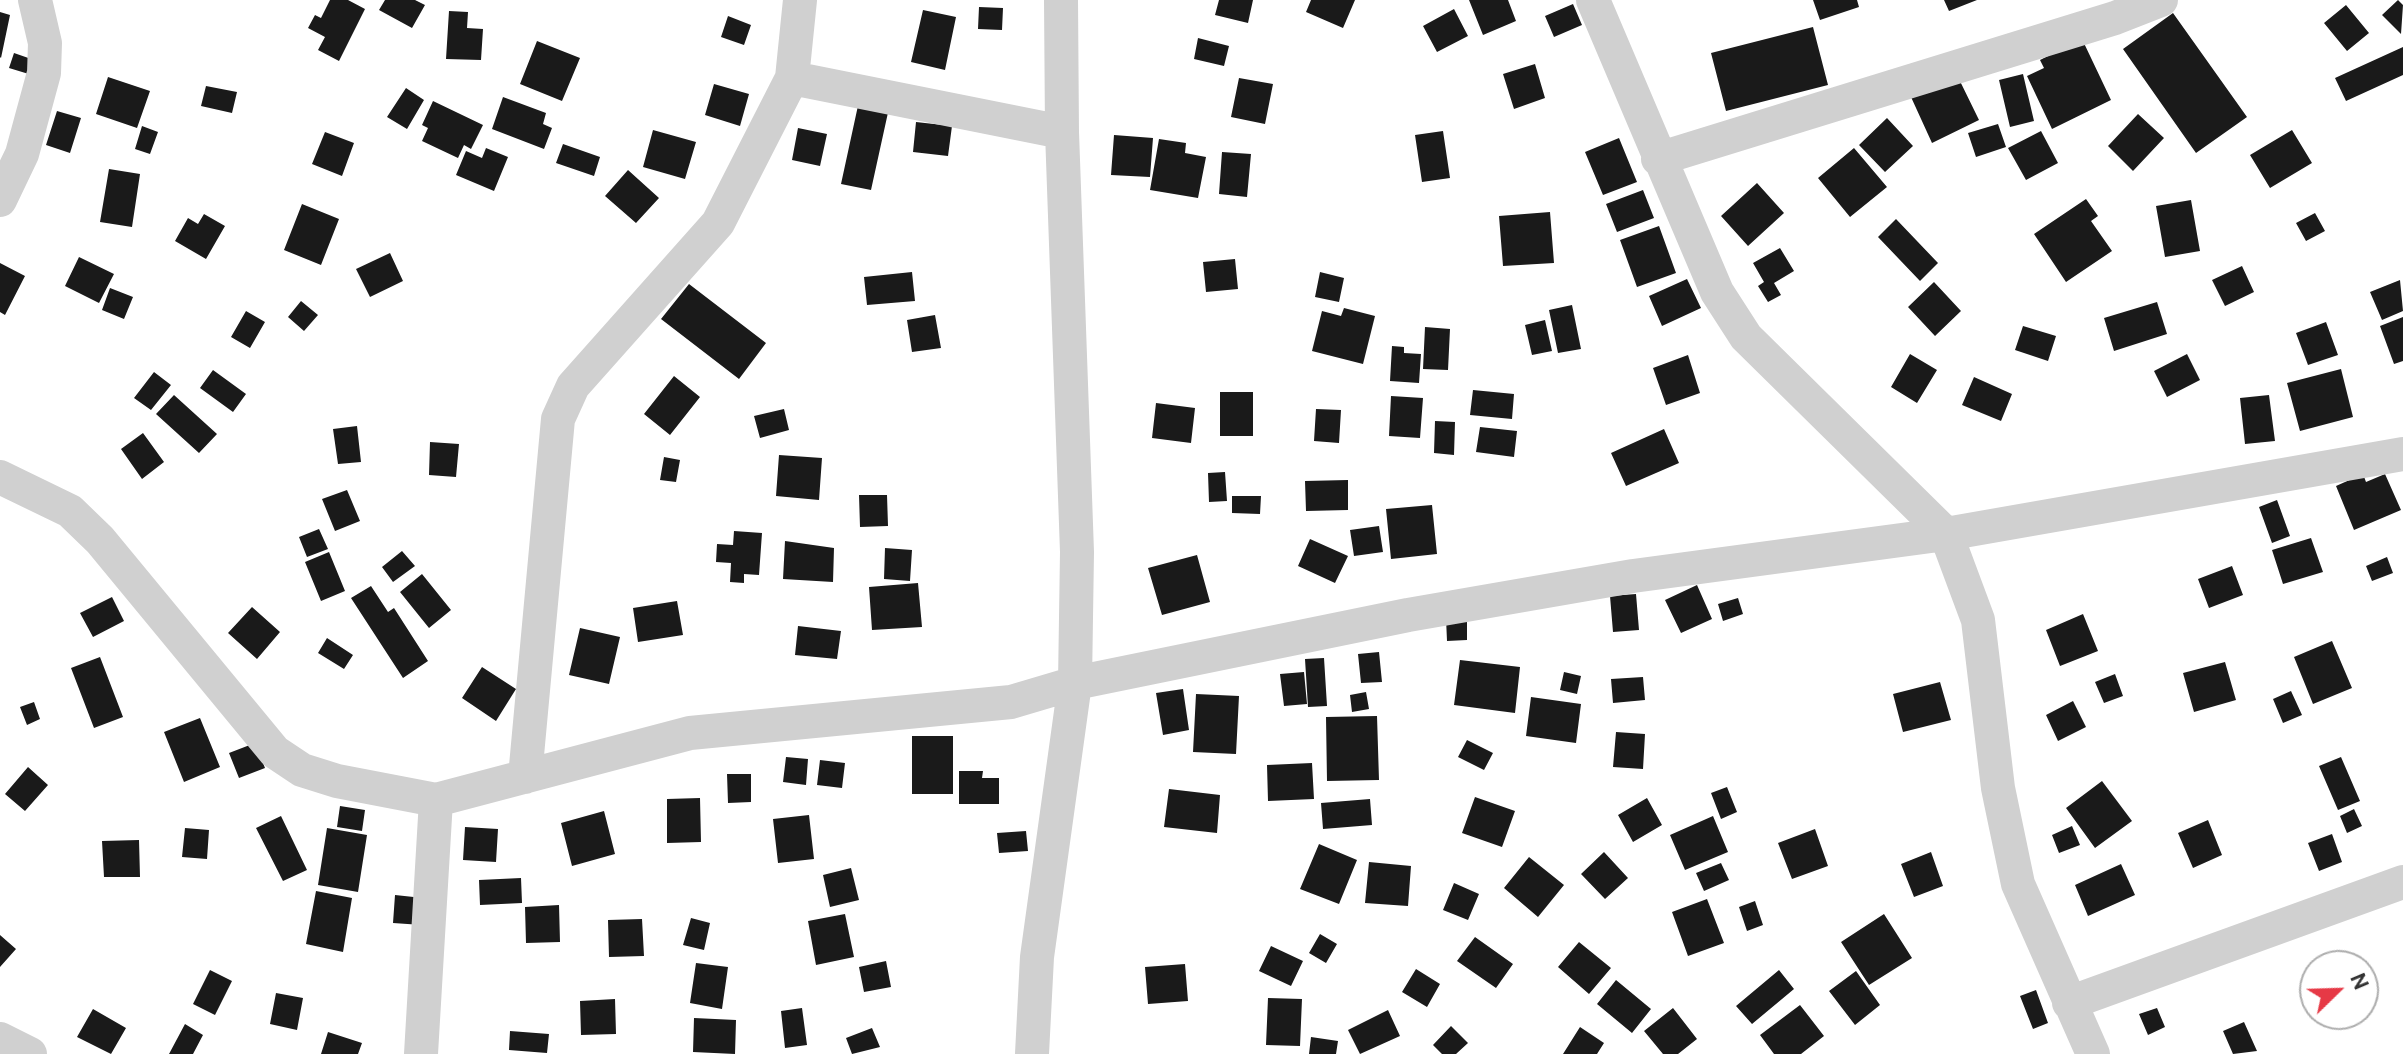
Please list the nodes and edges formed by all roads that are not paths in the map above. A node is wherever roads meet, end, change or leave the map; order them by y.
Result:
1 (35, 0) edge
2 (800, 0) edge
3 (1061, 0) edge
4 (1593, 0) edge
5 (2161, 0) edge
6 (792, 78) junction
7 (1062, 132) junction
8 (1658, 159) junction
9 (0, 200) edge
10 (2403, 454) edge
11 (0, 477) edge
12 (1946, 534) junction
13 (1075, 683) junction
14 (525, 777) junction
15 (436, 800) junction
16 (2403, 882) edge
17 (2069, 1003) junction
18 (0, 1039) edge
19 (30, 1054) edge
20 (421, 1054) edge
21 (1032, 1054) edge
22 (2093, 1054) edge

1 - 9 street
2 - 6 street
3 - 7 street
4 - 8 street
5 - 8 street
6 - 7 street
6 - 14 street
7 - 13 street
8 - 12 street
10 - 12 street
11 - 15 street
12 - 13 street
12 - 17 street
13 - 14 street
13 - 21 street
14 - 15 street
15 - 20 street
16 - 17 street
17 - 22 street
18 - 19 street

